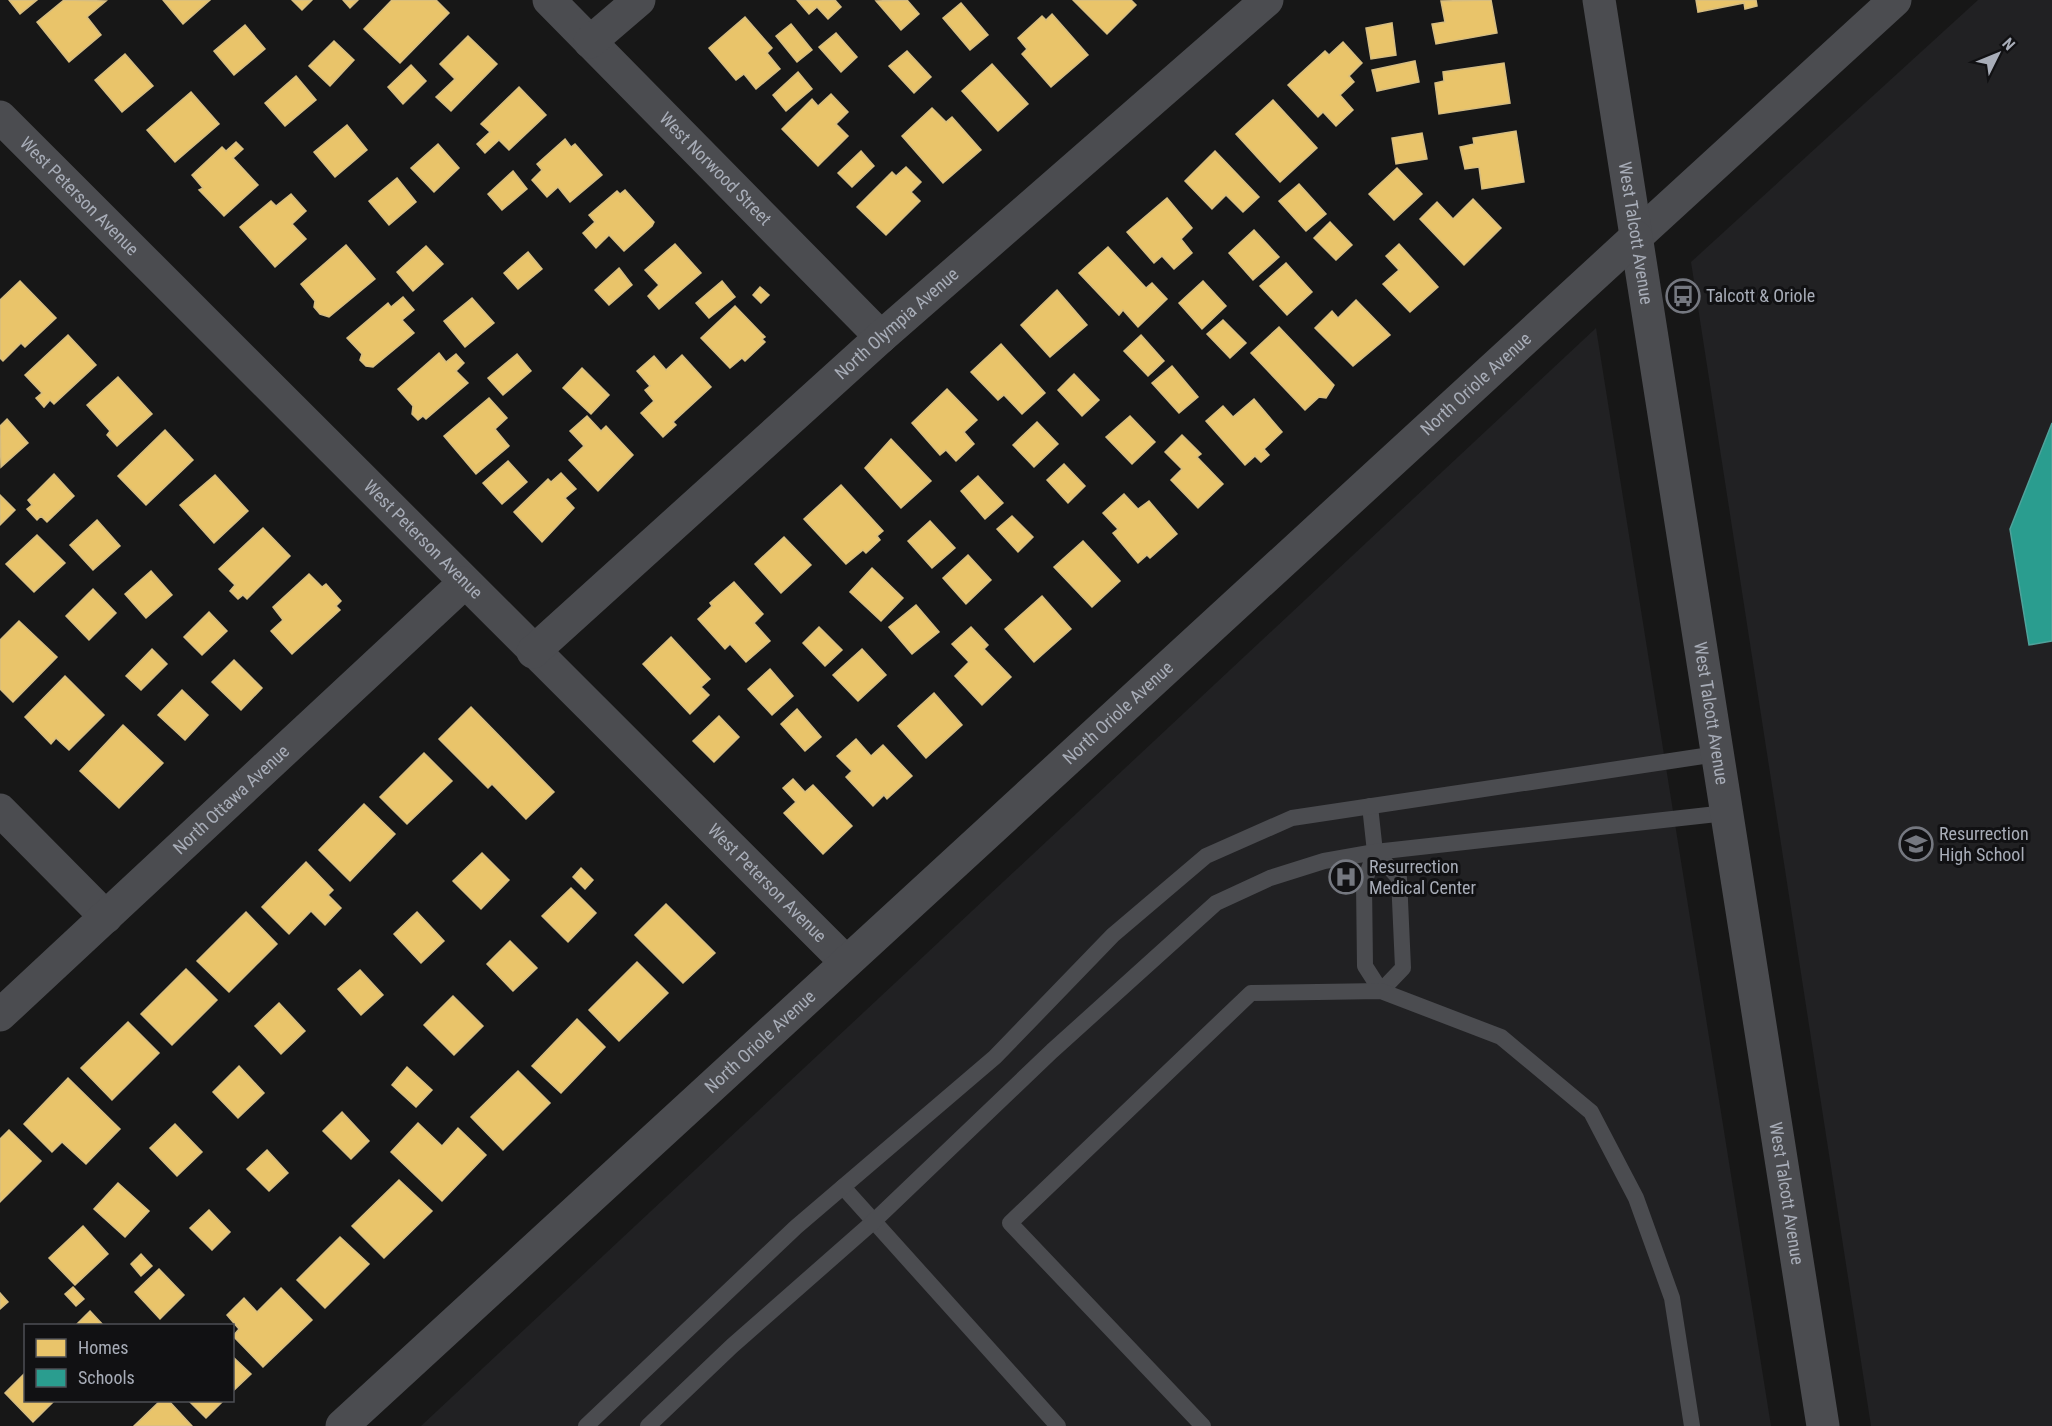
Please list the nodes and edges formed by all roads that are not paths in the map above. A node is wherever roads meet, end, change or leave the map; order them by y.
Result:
1 (549, 0) edge
2 (639, 0) edge
3 (1268, 0) edge
4 (1599, 0) edge
5 (1895, 0) edge
6 (590, 42) junction
7 (0, 117) edge
8 (1636, 237) junction
9 (881, 337) junction
10 (464, 583) junction
11 (533, 652) junction
12 (1717, 754) junction
13 (1371, 806) junction
14 (0, 810) edge
15 (1726, 813) junction
16 (1375, 852) junction
17 (106, 917) junction
18 (846, 962) junction
19 (1381, 991) junction
20 (0, 1015) edge
21 (843, 1187) junction
22 (873, 1222) junction
23 (342, 1426) edge
24 (586, 1426) edge
25 (648, 1426) edge
26 (1058, 1426) edge
27 (1203, 1426) edge
28 (1692, 1426) edge
29 (1823, 1426) edge

1 - 6 street, West Norwood Street
2 - 6 street
3 - 9 street, North Olympia Avenue
4 - 8 street, West Talcott Avenue
5 - 8 street, North Oriole Avenue
6 - 9 street, West Norwood Street
7 - 10 street, West Peterson Avenue
8 - 12 street, West Talcott Avenue
8 - 18 street, North Oriole Avenue
9 - 11 street, North Olympia Avenue
10 - 11 street, West Peterson Avenue
10 - 17 street, North Ottawa Avenue
11 - 18 street, West Peterson Avenue
12 - 13 lane
12 - 15 street, West Talcott Avenue
13 - 16 lane
13 - 21 lane
14 - 17 street
15 - 16 lane
15 - 29 street, West Talcott Avenue
16 - 19 lane
16 - 19 lane
16 - 22 lane
17 - 20 street, North Ottawa Avenue
18 - 23 street, North Oriole Avenue
19 - 27 lane
19 - 28 lane
21 - 22 lane
21 - 24 lane
22 - 25 lane
22 - 26 lane

